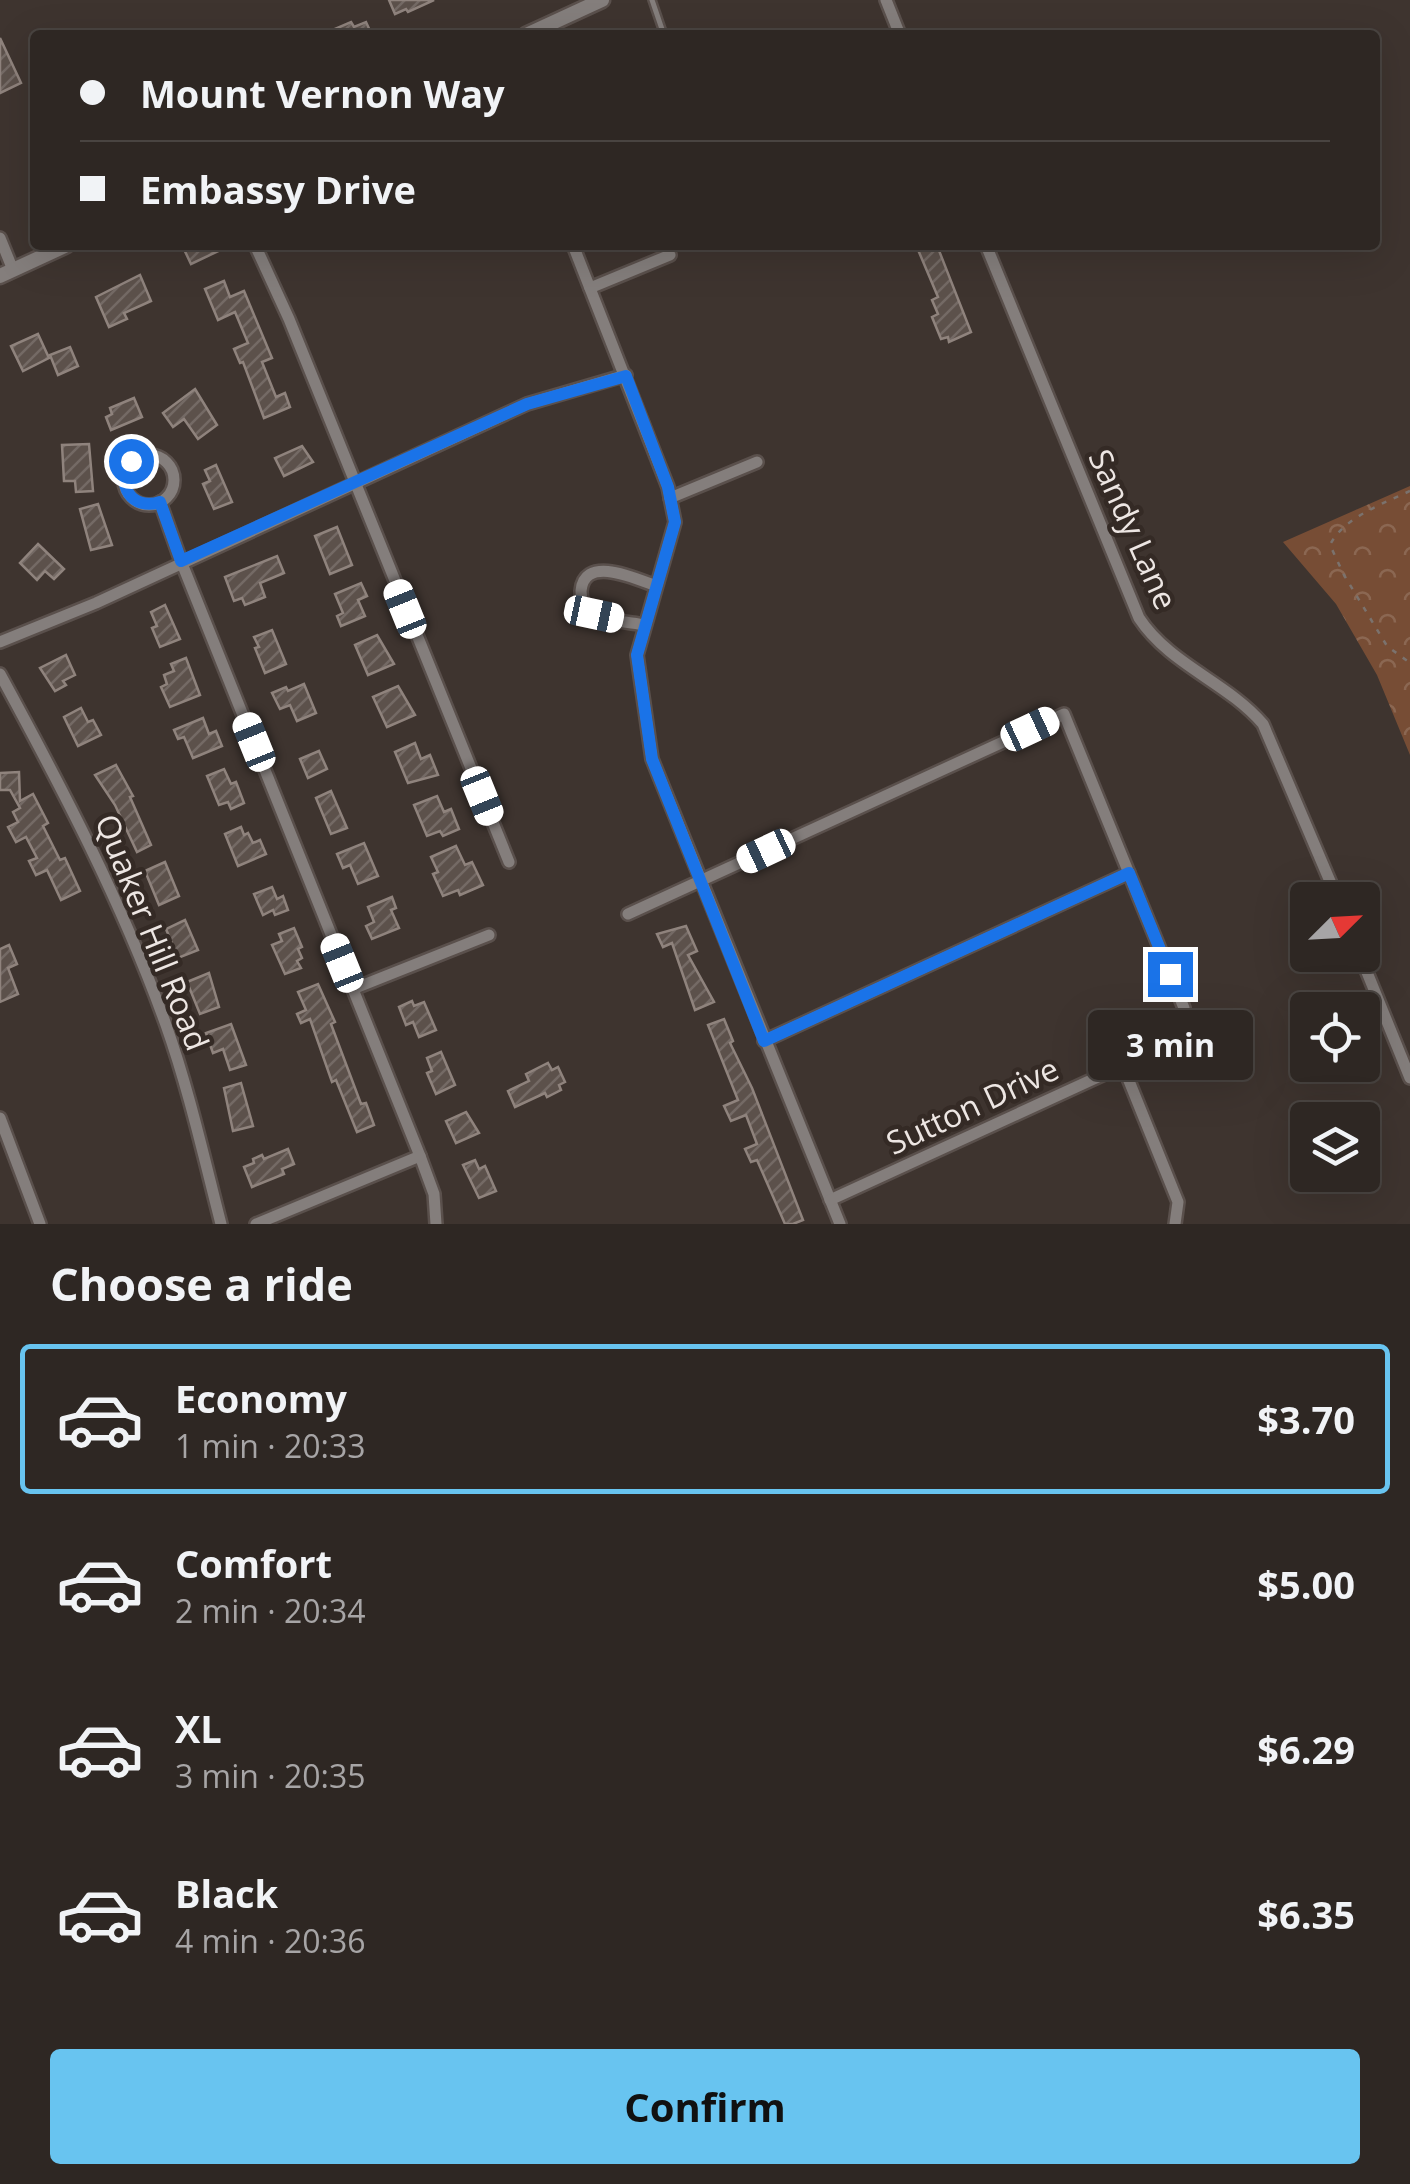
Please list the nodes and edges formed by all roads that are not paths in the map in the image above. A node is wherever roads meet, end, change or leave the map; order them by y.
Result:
1 (602, 0) edge
2 (652, 0) edge
3 (886, 0) edge
4 (537, 30) edge
5 (662, 30) edge
6 (898, 30) edge
7 (0, 238) edge
8 (56, 250) edge
9 (258, 250) edge
10 (575, 250) edge
11 (988, 250) edge
12 (670, 255) dead end
13 (7, 273) edge
14 (590, 288) junction
15 (626, 376) junction
16 (758, 462) dead end
17 (354, 482) junction
18 (670, 498) junction
19 (160, 502) junction
20 (181, 561) junction
21 (656, 586) junction
22 (645, 625) junction
23 (0, 642) edge
24 (0, 674) edge
25 (510, 862) dead end
26 (1129, 873) junction
27 (699, 882) junction
28 (1330, 882) edge
29 (628, 914) dead end
30 (489, 935) dead end
31 (1367, 972) edge
32 (353, 989) junction
33 (764, 1041) junction
34 (1123, 1066) junction
35 (1410, 1078) edge
36 (0, 1118) edge
37 (420, 1156) junction
38 (830, 1200) junction
39 (40, 1224) edge
40 (221, 1224) edge
41 (256, 1224) edge
42 (436, 1224) edge
43 (840, 1224) edge
44 (1176, 1224) edge

1 - 4 street
2 - 5 lane
3 - 6 street
7 - 13 street
8 - 13 street
9 - 17 street
10 - 14 street
11 - 28 street, Sandy Lane
12 - 14 street
14 - 15 street
15 - 17 street
15 - 18 street
16 - 18 street
17 - 20 street
17 - 25 street
18 - 21 street
19 - 19 street
19 - 20 street
20 - 23 street
20 - 32 street
21 - 22 street
21 - 22 street
22 - 27 street
24 - 40 street, Quaker Hill Road
26 - 27 street
26 - 33 street
26 - 34 street, Sutton Drive
27 - 29 street
27 - 33 street
30 - 32 street
31 - 35 street
32 - 37 street
33 - 38 street
34 - 38 street, Sutton Drive
34 - 44 street
36 - 39 street
37 - 41 street
37 - 42 street
38 - 43 street

